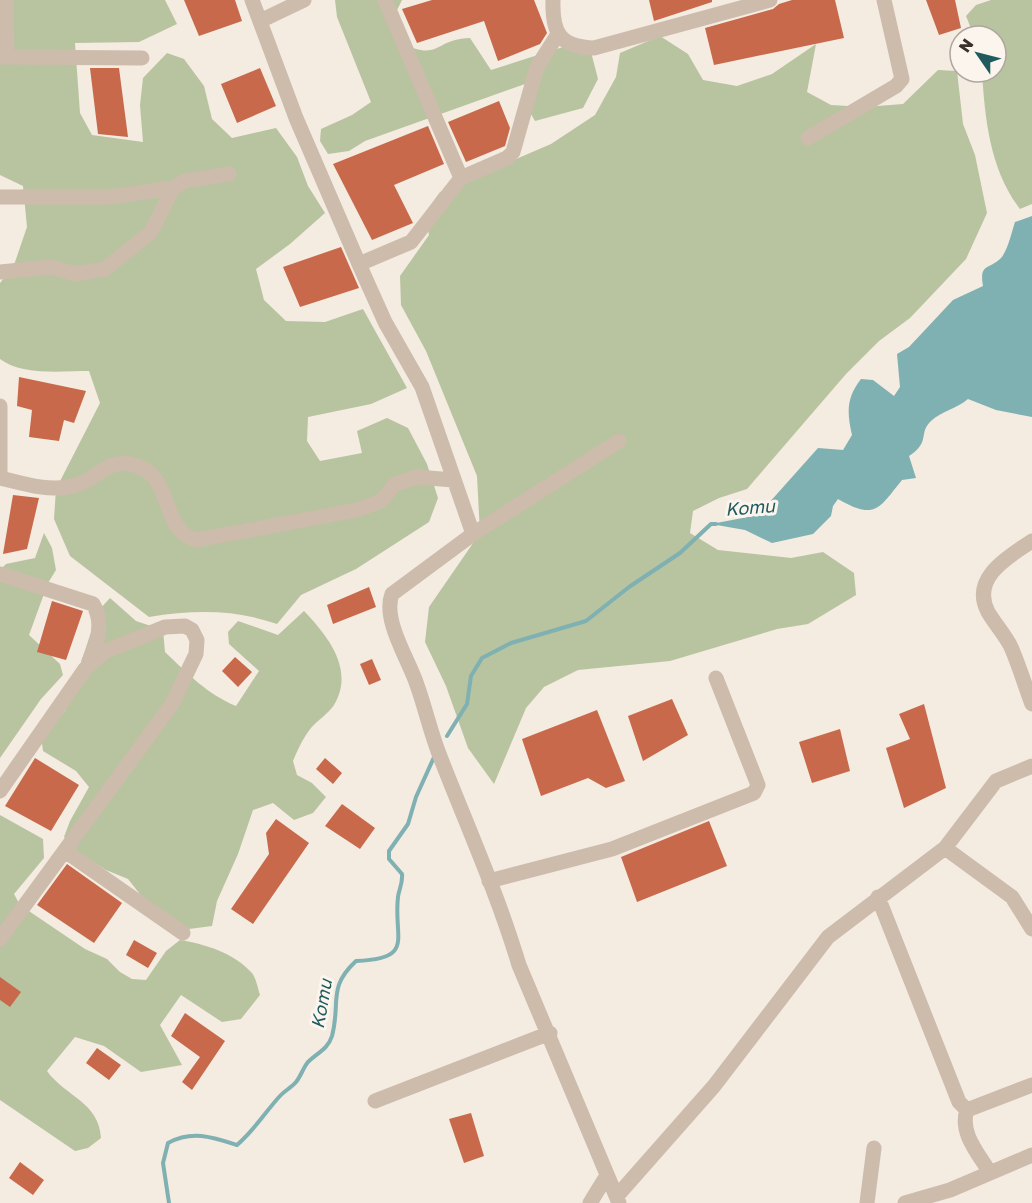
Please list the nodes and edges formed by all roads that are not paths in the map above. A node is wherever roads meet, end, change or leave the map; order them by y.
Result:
1 (6, 0) edge
2 (252, 0) edge
3 (304, 0) edge
4 (385, 0) edge
5 (553, 0) edge
6 (770, 0) edge
7 (884, 0) edge
8 (260, 21) junction
9 (558, 34) junction
10 (4, 57) edge
11 (142, 58) dead end
12 (808, 138) dead end
13 (229, 174) dead end
14 (461, 178) junction
15 (173, 188) junction
16 (0, 197) edge
17 (359, 264) junction
18 (0, 272) edge
19 (0, 406) edge
20 (619, 441) dead end
21 (0, 478) edge
22 (453, 480) junction
23 (473, 534) junction
24 (1032, 541) edge
25 (0, 574) edge
26 (85, 669) junction
27 (716, 678) dead end
28 (1032, 704) edge
29 (1032, 765) edge
30 (0, 791) edge
31 (945, 848) junction
32 (65, 851) junction
33 (489, 881) junction
34 (878, 897) junction
35 (1031, 928) edge
36 (183, 933) dead end
37 (0, 939) edge
38 (550, 1033) junction
39 (1032, 1086) edge
40 (375, 1101) dead end
41 (967, 1110) junction
42 (874, 1148) dead end
43 (1032, 1155) edge
44 (990, 1173) junction
45 (606, 1176) junction
46 (618, 1199) edge
47 (590, 1203) edge
48 (867, 1203) edge
49 (905, 1203) edge

1 - 10 street
2 - 8 street
3 - 8 street
4 - 14 street
5 - 9 street
6 - 9 street
7 - 12 street
8 - 17 street
9 - 14 street
10 - 11 street
13 - 15 street
14 - 17 street
15 - 16 street
15 - 18 street
17 - 22 street
19 - 21 street
20 - 23 street
21 - 22 street
22 - 23 street
23 - 33 street
24 - 28 street
25 - 26 street
26 - 30 street
26 - 32 street
27 - 33 street
29 - 31 street
31 - 34 street
31 - 35 street
32 - 36 street
32 - 37 street
33 - 38 street
34 - 41 street
34 - 46 street
38 - 40 street
38 - 45 street
39 - 41 street
41 - 44 street
42 - 48 street
43 - 44 street
44 - 49 street
45 - 46 street
45 - 47 street

